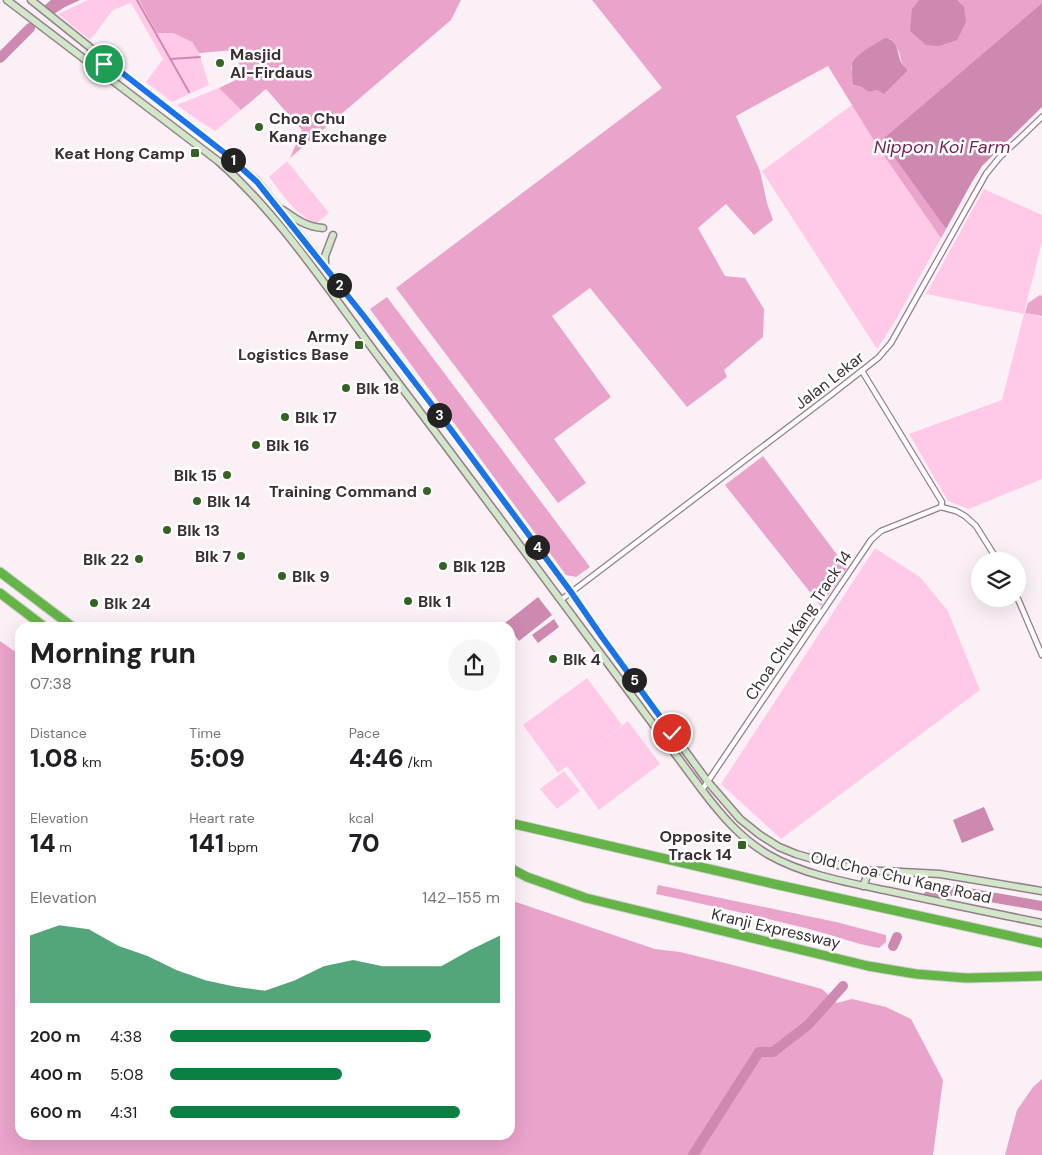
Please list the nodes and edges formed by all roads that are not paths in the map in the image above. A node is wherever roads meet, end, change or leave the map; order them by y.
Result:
1 (7, 0) edge
2 (31, 0) edge
3 (107, 61) junction
4 (126, 92) junction
5 (1042, 116) edge
6 (278, 206) junction
7 (323, 228) dead end
8 (333, 235) dead end
9 (325, 267) junction
10 (862, 371) junction
11 (446, 423) junction
12 (440, 437) junction
13 (942, 507) junction
14 (992, 552) edge
15 (0, 572) edge
16 (571, 592) junction
17 (0, 593) edge
18 (561, 600) junction
19 (1022, 607) edge
20 (38, 622) edge
21 (66, 622) edge
22 (1042, 655) edge
23 (708, 782) junction
24 (702, 790) junction
25 (515, 824) edge
26 (863, 870) junction
27 (515, 871) edge
28 (863, 886) junction
29 (1042, 891) edge
30 (1042, 923) edge
31 (1042, 943) edge
32 (1042, 976) edge

1 - 4 main road, Old Choa Chu Kang Road
2 - 3 main road, Old Choa Chu Kang Road
3 - 4 main road
3 - 6 main road, Old Choa Chu Kang Road
4 - 12 main road, Old Choa Chu Kang Road
5 - 10 street, Jalan Lekar
6 - 7 main road
6 - 9 main road, Old Choa Chu Kang Road
8 - 9 main road
9 - 11 main road, Old Choa Chu Kang Road
10 - 13 street
10 - 16 street, Jalan Lekar
11 - 12 main road
11 - 16 main road, Old Choa Chu Kang Road
12 - 18 main road, Old Choa Chu Kang Road
13 - 14 street
13 - 23 street, Choa Chu Kang Track 14
15 - 21 highway
16 - 18 street, Jalan Lekar
16 - 23 main road, Old Choa Chu Kang Road
17 - 20 highway
18 - 24 main road, Old Choa Chu Kang Road
19 - 22 street
23 - 24 street, Choa Chu Kang Track 14
23 - 26 main road, Old Choa Chu Kang Road
24 - 28 main road, Old Choa Chu Kang Road
25 - 31 highway
26 - 28 main road
26 - 29 main road, Old Choa Chu Kang Road
27 - 32 highway, Kranji Expressway
28 - 30 main road, Old Choa Chu Kang Road

